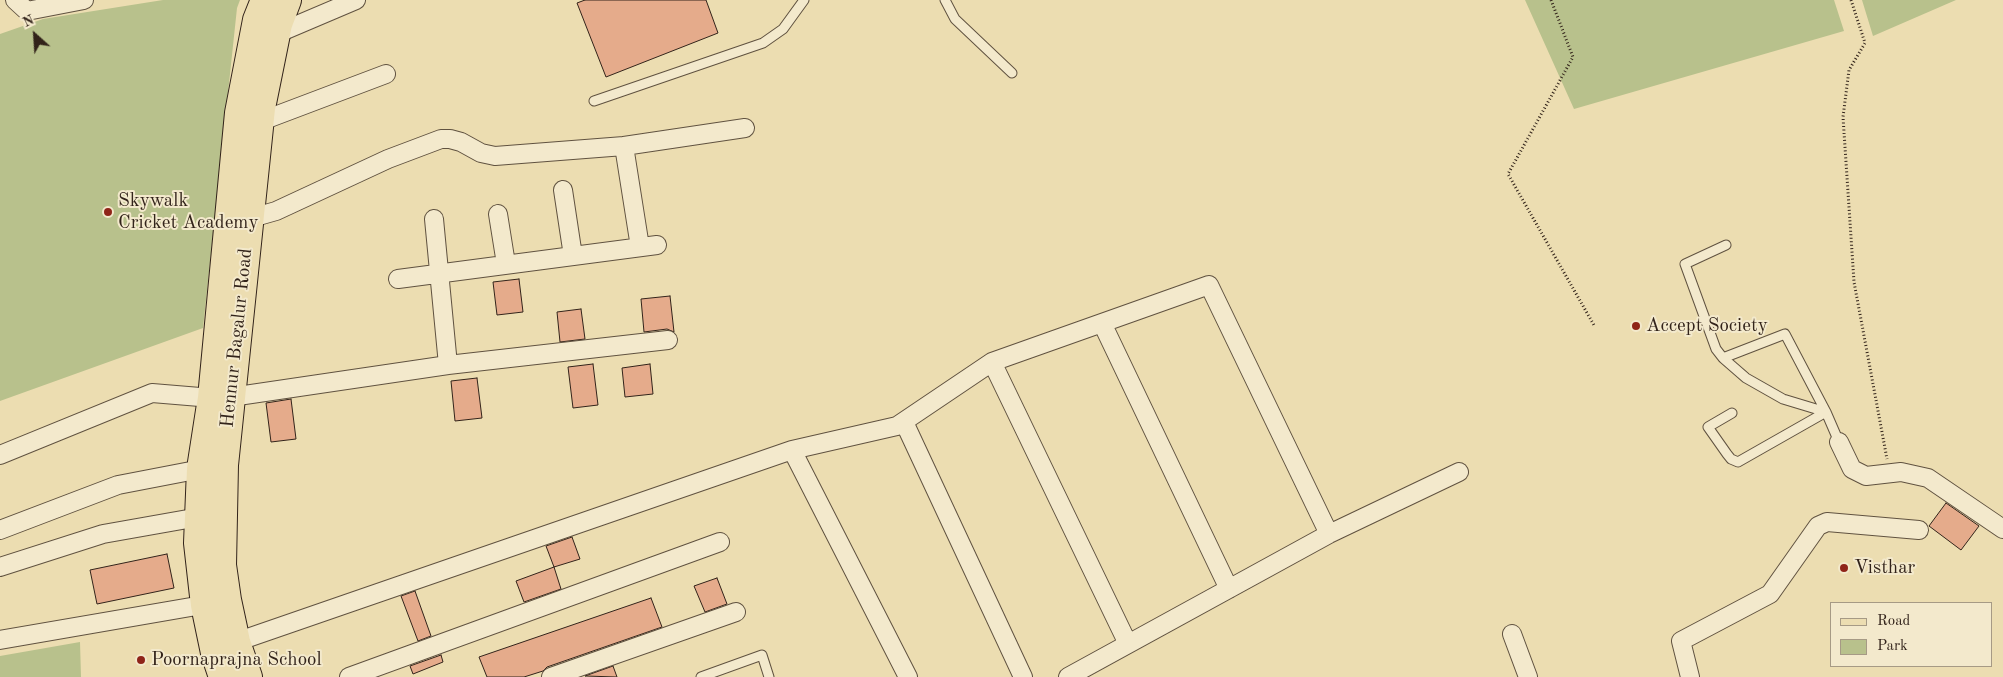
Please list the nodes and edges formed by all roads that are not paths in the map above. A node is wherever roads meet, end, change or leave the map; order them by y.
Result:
1 (15, 0) edge
2 (84, 0) edge
3 (265, 0) edge
4 (287, 0) edge
5 (356, 0) edge
6 (804, 0) edge
7 (945, 0) edge
8 (276, 34) junction
9 (1012, 73) dead end
10 (386, 74) dead end
11 (594, 101) dead end
12 (259, 122) junction
13 (745, 128) dead end
14 (624, 146) junction
15 (563, 190) dead end
16 (498, 214) dead end
17 (239, 217) junction
18 (434, 219) dead end
19 (1726, 245) dead end
20 (573, 256) junction
21 (506, 264) junction
22 (439, 273) junction
23 (398, 279) dead end
24 (1102, 323) junction
25 (668, 340) dead end
26 (1723, 358) junction
27 (992, 362) junction
28 (448, 365) junction
29 (221, 397) junction
30 (1826, 412) junction
31 (1732, 413) dead end
32 (904, 422) junction
33 (1839, 442) joint
34 (792, 450) junction
35 (0, 455) edge
36 (201, 469) junction
37 (1459, 472) dead end
38 (199, 517) junction
39 (2003, 529) edge
40 (0, 530) edge
41 (1920, 530) dead end
42 (1329, 534) junction
43 (720, 542) dead end
44 (0, 567) edge
45 (1230, 589) junction
46 (216, 603) junction
47 (736, 612) dead end
48 (1512, 634) dead end
49 (0, 640) edge
50 (236, 642) junction
51 (1128, 644) junction
52 (223, 677) edge
53 (248, 677) edge
54 (349, 677) edge
55 (551, 677) edge
56 (701, 677) edge
57 (769, 677) edge
58 (908, 677) edge
59 (1023, 677) edge
60 (1068, 677) edge
61 (1528, 677) edge
62 (1690, 677) edge

1 - 2 street
3 - 17 main road, Hennur Bagalur Road
4 - 8 main road, Hennur Bagalur Road
5 - 8 street
6 - 11 lane
7 - 9 lane
8 - 12 main road, Hennur Bagalur Road
10 - 12 street
12 - 17 main road, Hennur Bagalur Road
13 - 14 street
14 - 17 street
14 - 20 street
15 - 20 street
16 - 21 street
17 - 29 main road, Hennur Bagalur Road
18 - 22 street
19 - 26 lane
20 - 21 street
21 - 22 street
22 - 23 street
22 - 28 street
24 - 27 street
24 - 42 street
24 - 45 street
25 - 28 street
26 - 30 lane
26 - 30 lane
27 - 32 street
27 - 51 street
28 - 29 street
29 - 35 street
29 - 36 main road, Hennur Bagalur Road
29 - 46 main road, Hennur Bagalur Road
30 - 31 lane
30 - 33 lane
32 - 34 street
32 - 59 street
33 - 39 street
34 - 50 street
34 - 58 street
36 - 38 main road, Hennur Bagalur Road
36 - 40 street
37 - 42 street
38 - 44 street
38 - 46 main road, Hennur Bagalur Road
41 - 62 street
42 - 45 street
43 - 54 street
45 - 51 street
46 - 49 street
46 - 50 main road, Hennur Bagalur Road
46 - 52 main road, Hennur Bagalur Road
47 - 55 street
48 - 61 street
50 - 53 main road, Hennur Bagalur Road
51 - 60 street
56 - 57 lane

